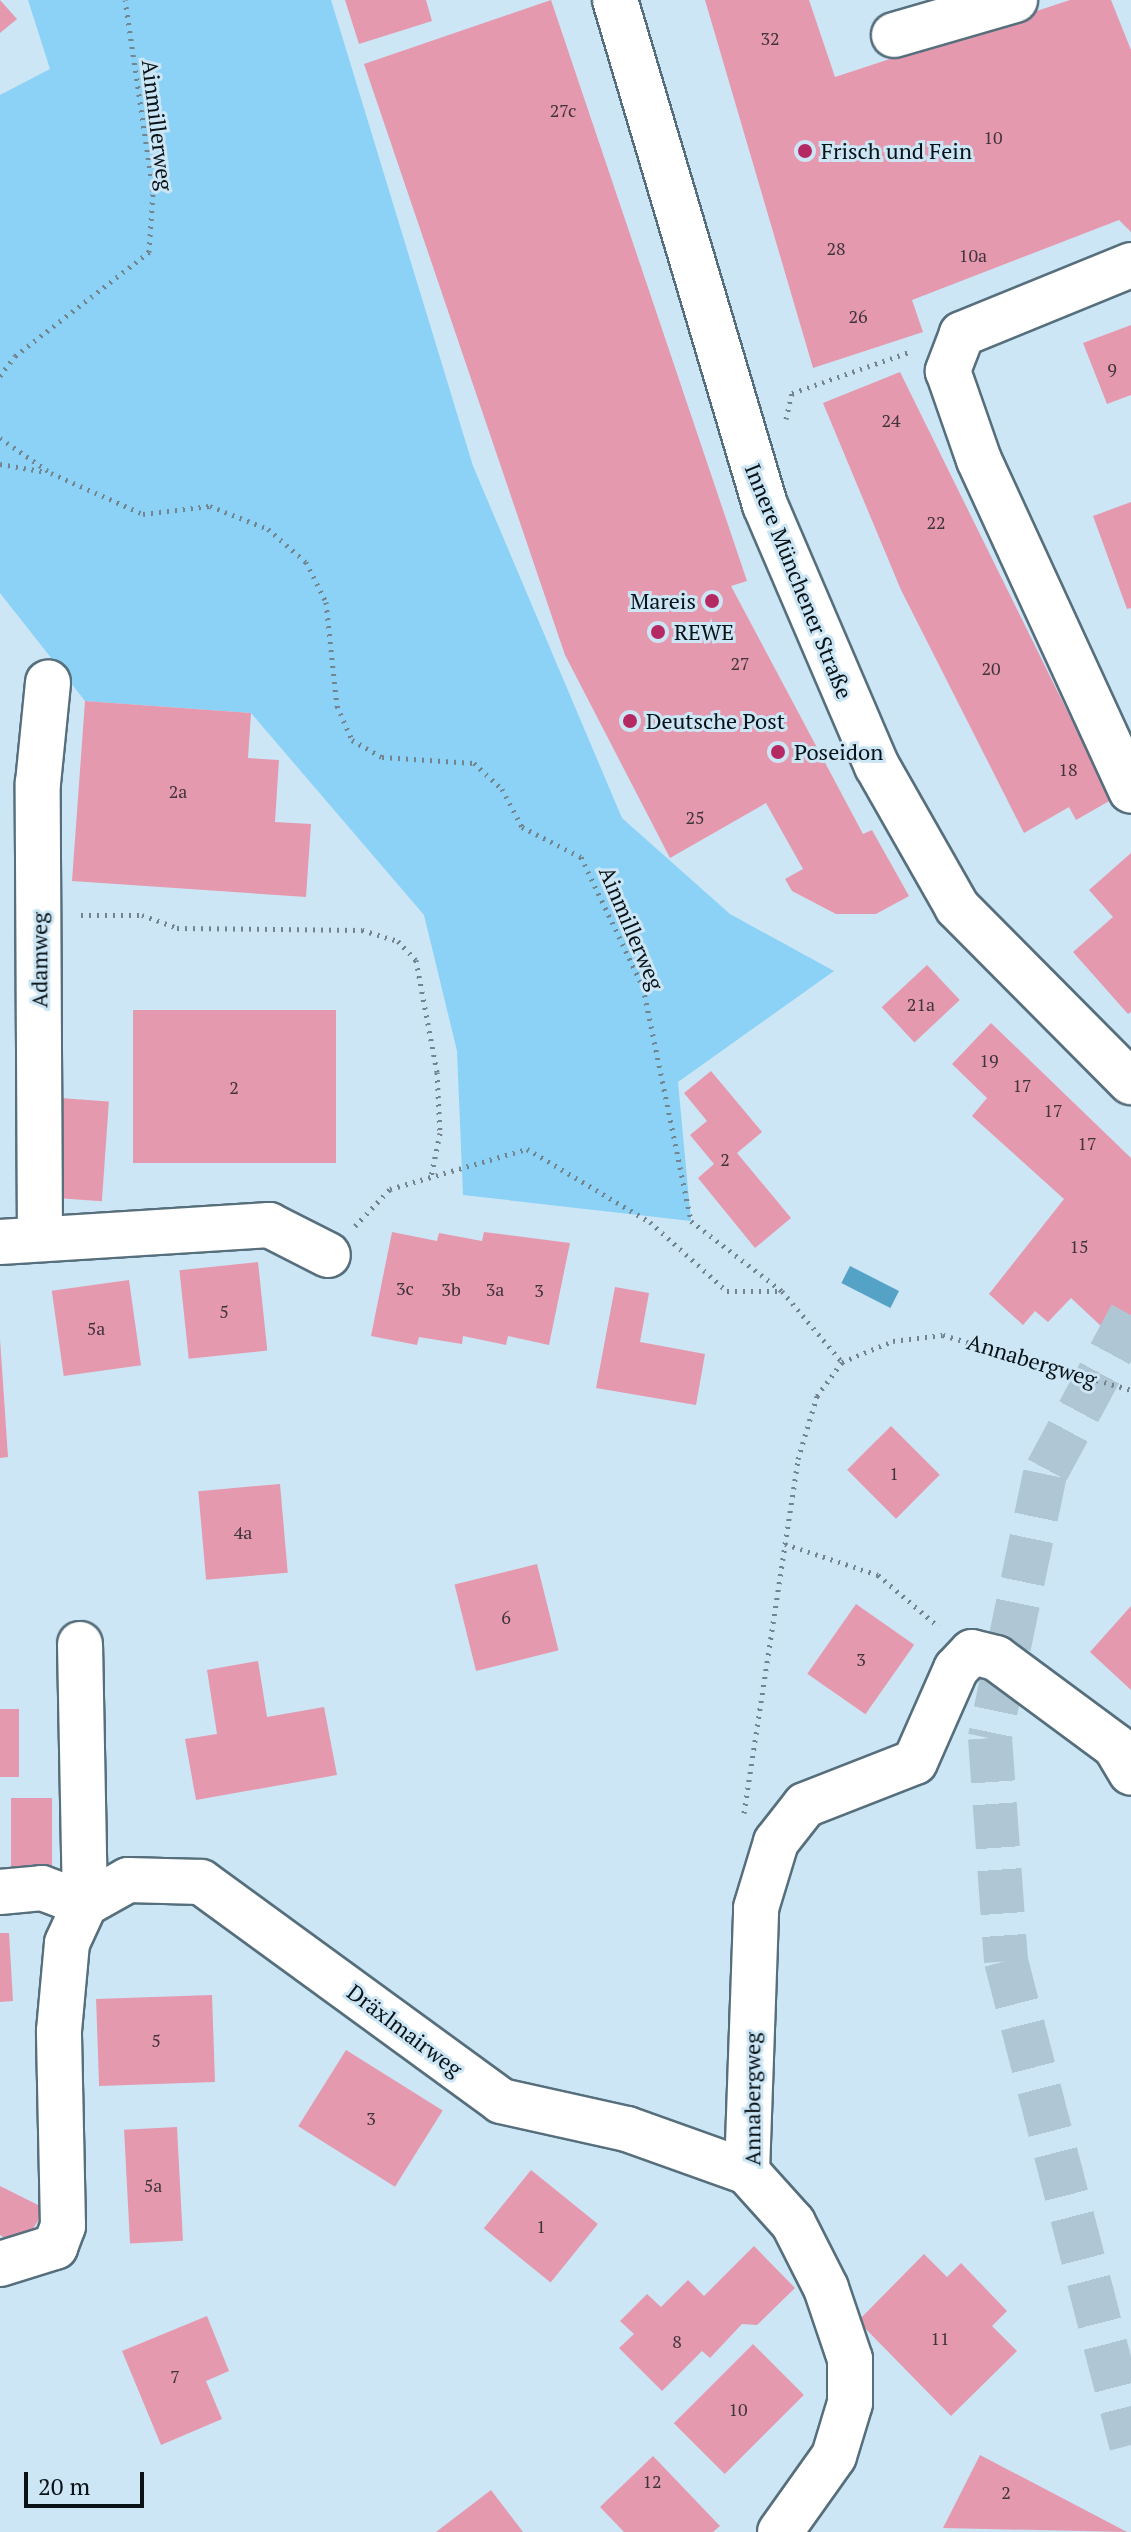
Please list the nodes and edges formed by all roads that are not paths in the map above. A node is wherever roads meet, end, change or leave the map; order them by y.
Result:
1 (615, 0) edge
2 (1015, 0) edge
3 (894, 35) dead end
4 (1131, 265) edge
5 (48, 682) dead end
6 (1131, 791) edge
7 (1131, 1082) edge
8 (20, 1240) edge
9 (328, 1255) road end
10 (80, 1644) dead end
11 (1131, 1773) edge
12 (0, 1892) edge
13 (85, 1904) junction
14 (747, 2172) junction
15 (0, 2264) edge
16 (780, 2532) edge

1 - 7 street, Innere Münchener Straße
2 - 3 street
4 - 6 street
5 - 8 street, Adamweg
8 - 9 street, Adamweg
10 - 13 street
11 - 14 street, Annabergweg
12 - 13 street
13 - 14 street, Dräxlmairweg
13 - 15 street
14 - 16 street, Annabergweg

